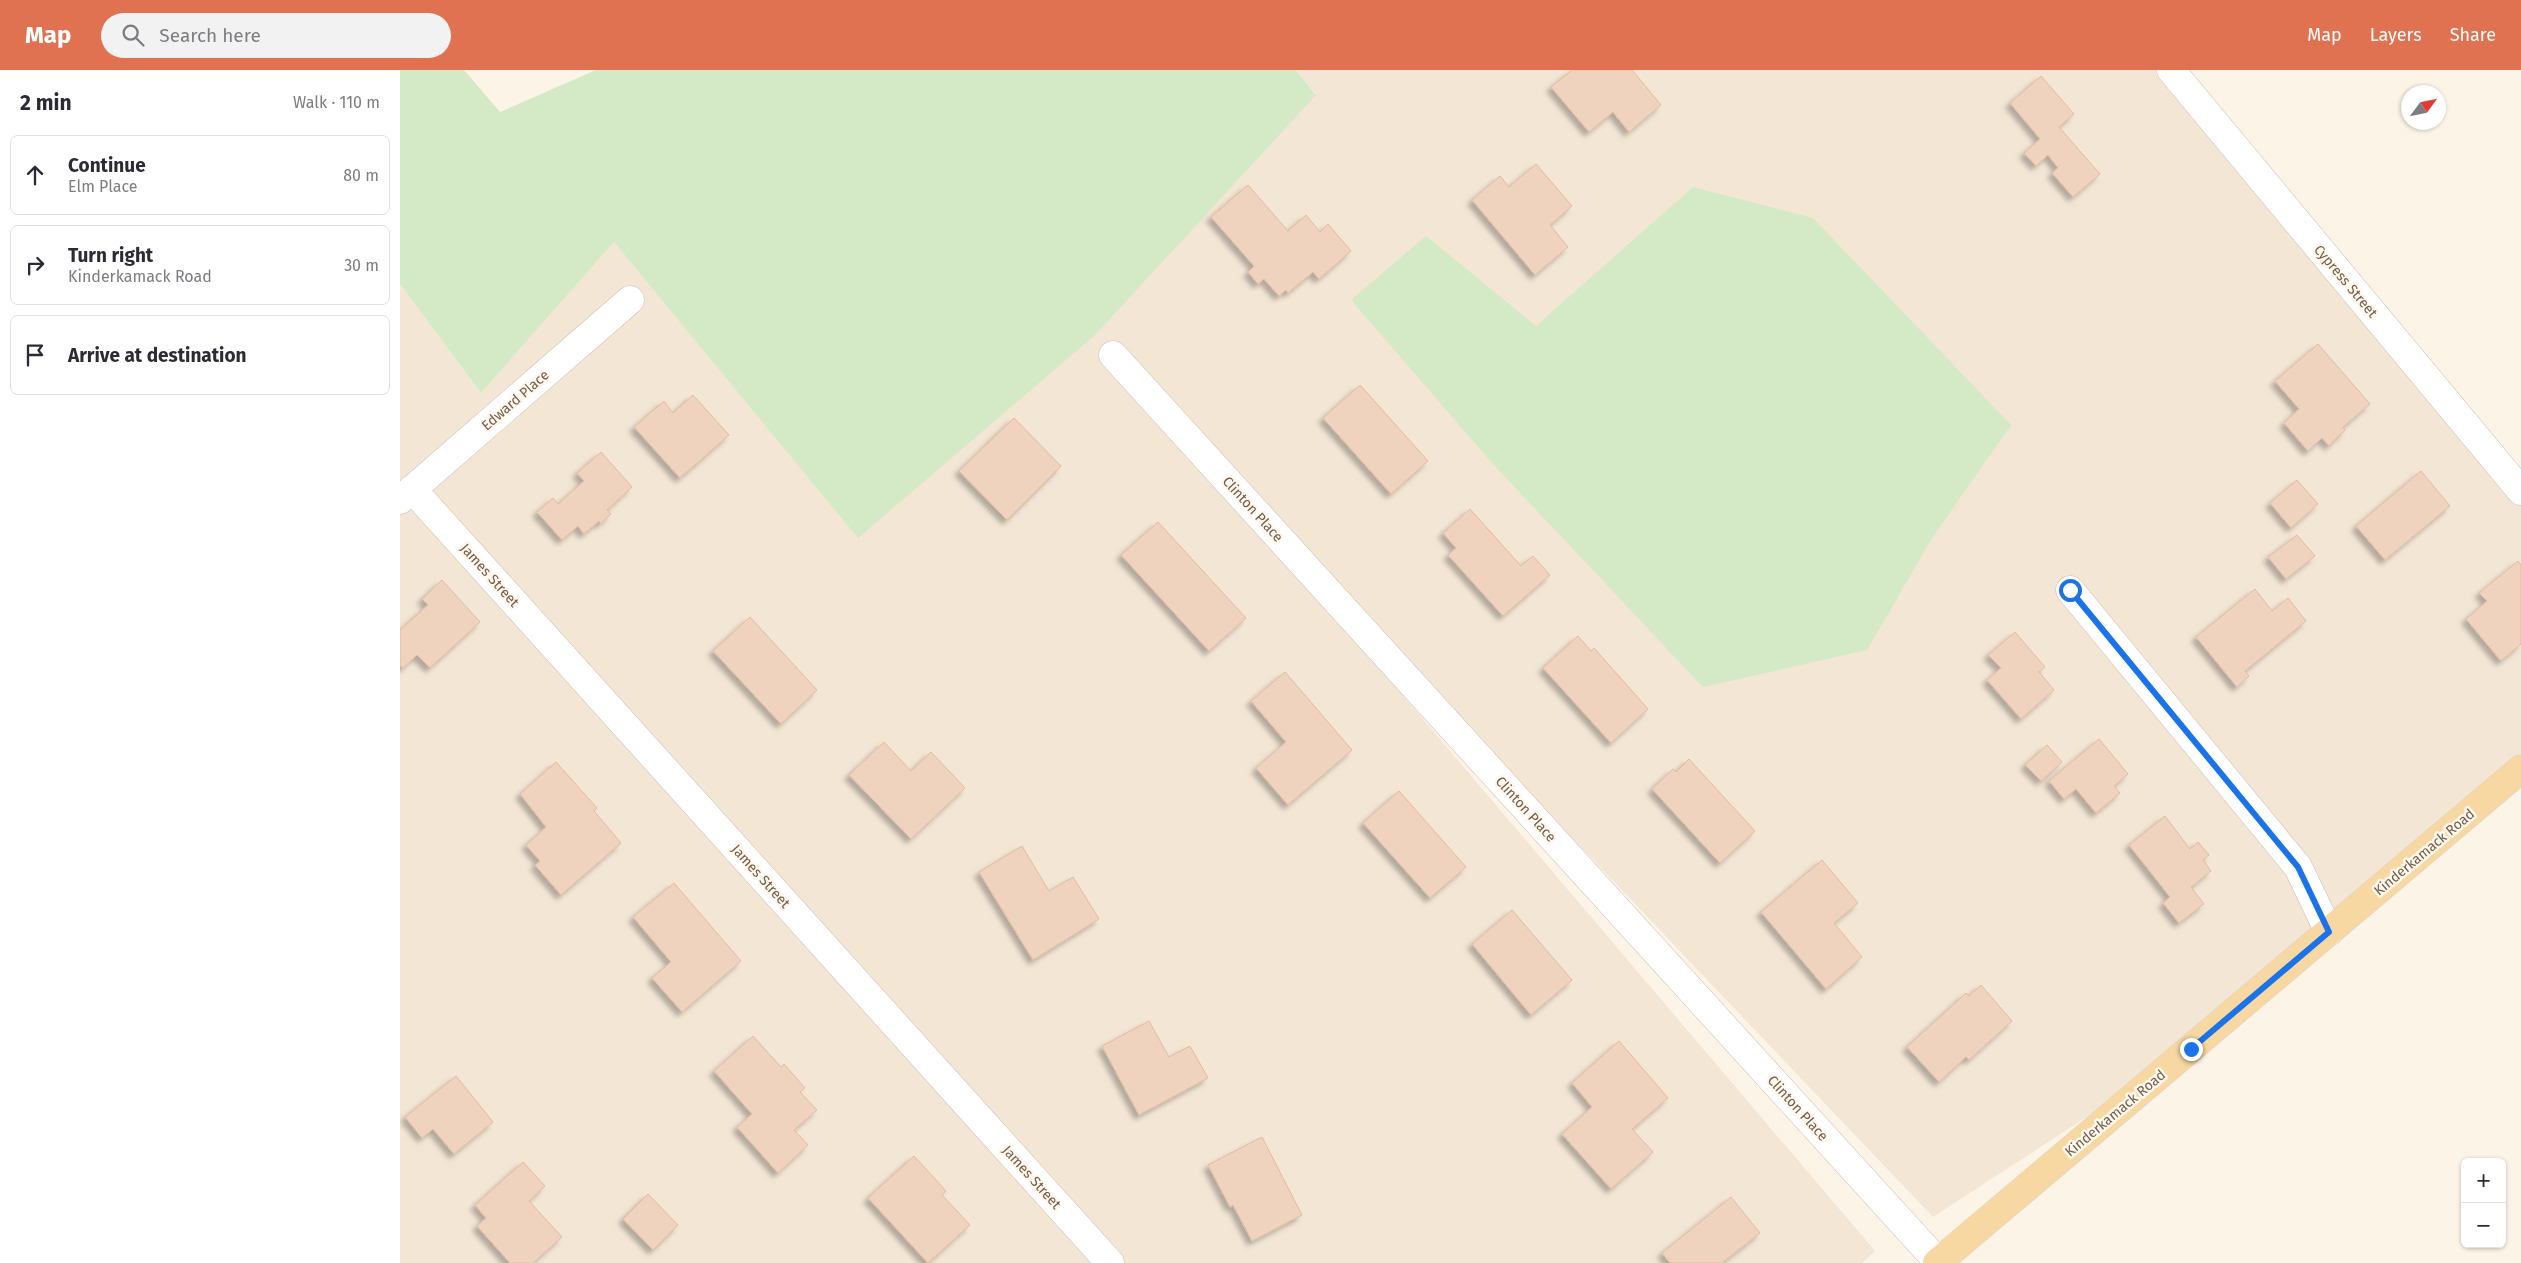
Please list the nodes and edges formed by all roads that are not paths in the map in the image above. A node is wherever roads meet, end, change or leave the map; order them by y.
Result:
1 (2171, 70) edge
2 (630, 300) dead end
3 (1113, 355) dead end
4 (2521, 491) edge
5 (406, 495) edge
6 (2070, 590) dead end
7 (2521, 769) edge
8 (2329, 932) junction
9 (1110, 1263) edge
10 (1938, 1263) edge

1 - 4 street, Cypress Street
2 - 5 street, Edward Place
3 - 10 street, Clinton Place
5 - 9 street, James Street
6 - 8 street
7 - 8 main road, Kinderkamack Road
8 - 10 main road, Kinderkamack Road

